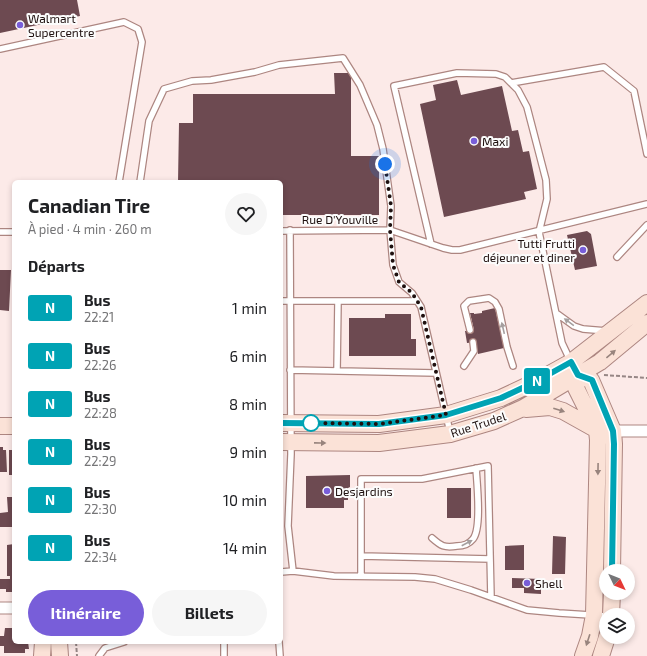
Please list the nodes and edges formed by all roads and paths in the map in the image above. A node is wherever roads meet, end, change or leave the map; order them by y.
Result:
1 (0, 49) edge
2 (511, 84) junction
3 (647, 154) edge
4 (119, 180) edge
5 (140, 180) edge
6 (647, 204) edge
7 (647, 225) edge
8 (290, 230) junction
9 (390, 230) junction
10 (283, 231) edge
11 (0, 232) edge
12 (12, 232) edge
13 (539, 232) junction
14 (431, 244) junction
15 (617, 257) dead end
16 (283, 301) edge
17 (290, 301) junction
18 (338, 301) junction
19 (417, 301) junction
20 (647, 303) edge
21 (556, 312) junction
22 (647, 323) edge
23 (470, 330) dead end
24 (611, 332) junction
25 (472, 342) dead end
26 (464, 366) dead end
27 (513, 366) dead end
28 (575, 369) junction
29 (290, 370) junction
30 (337, 371) junction
31 (436, 373) junction
32 (598, 376) dead end
33 (647, 378) edge
34 (520, 410) junction
35 (446, 415) junction
36 (286, 423) edge
37 (0, 426) edge
38 (12, 426) edge
39 (597, 430) junction
40 (613, 431) junction
41 (647, 431) edge
42 (450, 434) junction
43 (286, 442) edge
44 (476, 468) junction
45 (432, 538) dead end
46 (361, 556) junction
47 (490, 559) junction
48 (612, 564) edge
49 (293, 571) junction
50 (283, 572) edge
51 (361, 576) junction
52 (491, 597) junction
53 (0, 608) edge
54 (12, 608) edge
55 (600, 608) edge
56 (599, 616) edge
57 (599, 618) edge
58 (42, 644) edge
59 (59, 644) edge
60 (76, 644) edge
61 (118, 644) edge
62 (224, 644) edge
63 (279, 644) edge
64 (605, 644) edge
65 (42, 656) edge
66 (60, 656) edge
67 (77, 656) edge
68 (99, 656) edge
69 (224, 656) edge
70 (280, 656) edge
71 (583, 656) edge
72 (601, 656) edge

1 - 4 lane
2 - 3 lane
2 - 13 lane
2 - 14 lane
5 - 9 lane
6 - 13 lane, Rue D'Youville
7 - 15 lane
8 - 9 lane, Rue D'Youville
8 - 10 lane, Rue D'Youville
8 - 17 lane
9 - 14 lane, Rue D'Youville
9 - 19 lane
11 - 12 lane
13 - 14 lane, Rue D'Youville
13 - 21 lane
16 - 17 lane
17 - 18 lane
17 - 29 lane
18 - 19 lane
18 - 30 lane
19 - 31 lane
20 - 24 main road, Rue Trudel
24 -> 21 lane
21 - 28 lane
28 -> 22 main road, Rue Trudel
27 -> 23 lane
24 - 28 main road, Rue Trudel
25 - 26 lane
28 - 34 main road, Rue Trudel
28 - 35 main road, Rue Trudel
28 - 39 main road
28 - 40 main road
29 - 30 lane
29 - 36 lane
30 - 31 lane
31 - 35 lane
32 - 33 path
34 -> 39 main road
34 - 42 main road, Rue Trudel
35 - 36 main road, Rue Trudel
35 - 42 lane
36 - 43 lane
37 - 38 main road
39 -> 55 main road
40 - 41 street
40 - 48 main road
43 -> 42 main road, Rue Trudel
43 - 49 lane
45 -> 44 lane
44 - 46 lane
44 - 47 lane
46 - 47 lane
46 - 51 lane
47 - 52 lane
49 - 50 lane
49 - 51 lane
51 - 52 lane
52 - 56 lane
53 - 54 street
57 -> 71 main road
58 - 65 main road
59 - 66 main road
60 - 67 path
61 - 68 lane
62 - 69 lane
63 - 70 lane
64 - 72 main road

